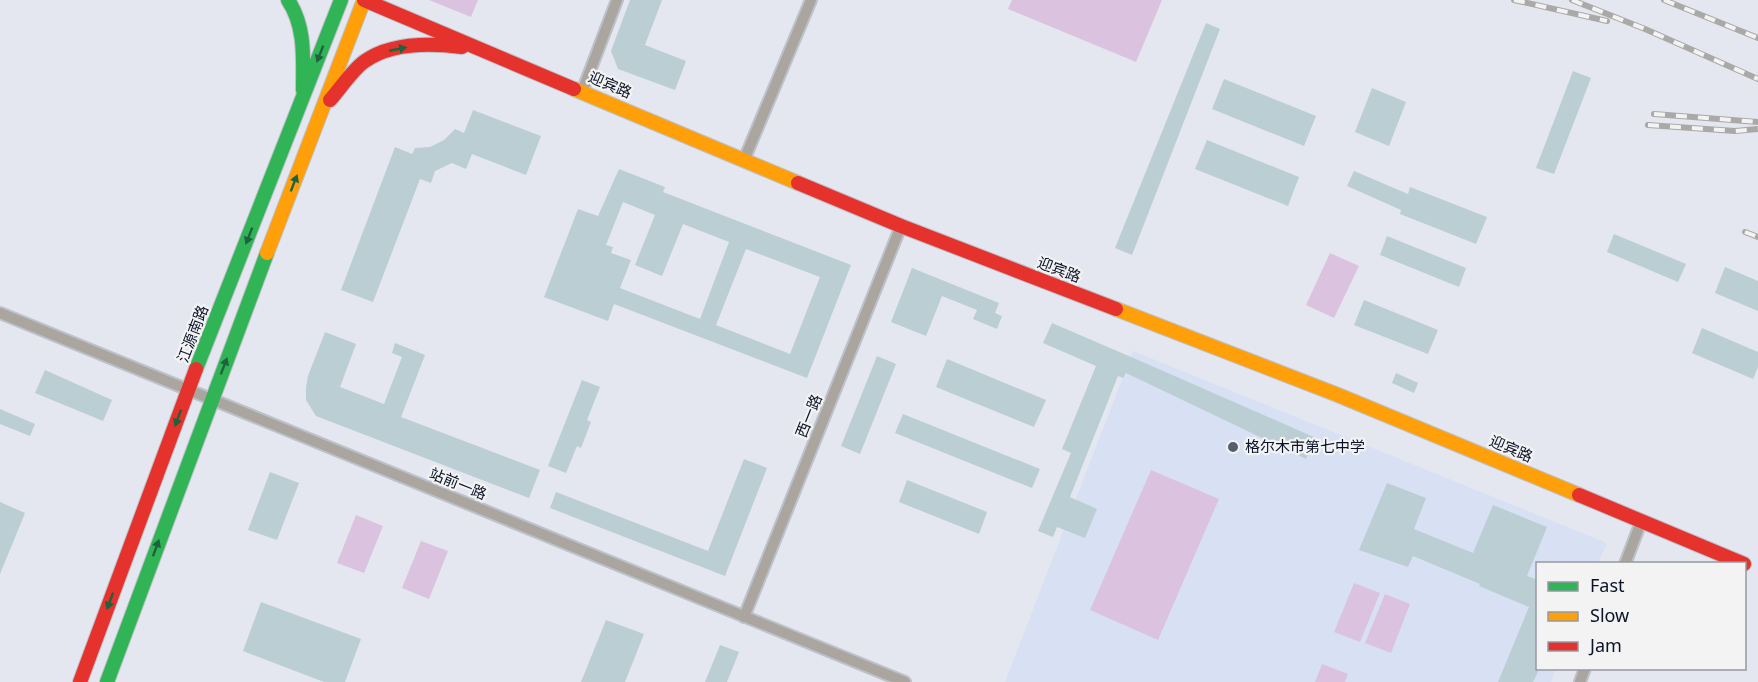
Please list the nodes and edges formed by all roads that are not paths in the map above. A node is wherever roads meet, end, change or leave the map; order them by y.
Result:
1 (288, 0) edge
2 (341, 0) edge
3 (364, 0) edge
4 (618, 0) edge
5 (812, 0) edge
6 (481, 49) junction
7 (582, 92) junction
8 (303, 96) junction
9 (322, 109) junction
10 (744, 160) junction
11 (901, 226) junction
12 (0, 313) edge
13 (189, 390) junction
14 (211, 399) junction
15 (1641, 522) junction
16 (1626, 562) edge
17 (1739, 562) edge
18 (744, 617) junction
19 (80, 682) edge
20 (107, 682) edge
21 (905, 682) edge

1 - 8 main road
2 -> 8 main road, 江源南路
3 - 6 main road, 迎宾路
3 - 9 main road
4 - 7 street
5 - 10 street
6 - 7 main road, 迎宾路
9 -> 6 main road
7 - 10 main road, 迎宾路
8 -> 13 main road, 江源南路
14 -> 9 main road
10 - 11 main road, 迎宾路
11 - 15 main road, 迎宾路
11 - 18 street, 西一路
12 - 13 street, 站前一路
13 - 14 street, 站前一路
13 -> 19 main road, 江源南路
14 - 18 street, 站前一路
20 -> 14 main road
15 - 16 street
15 - 17 main road, 迎宾路
18 - 21 street, 站前一路

